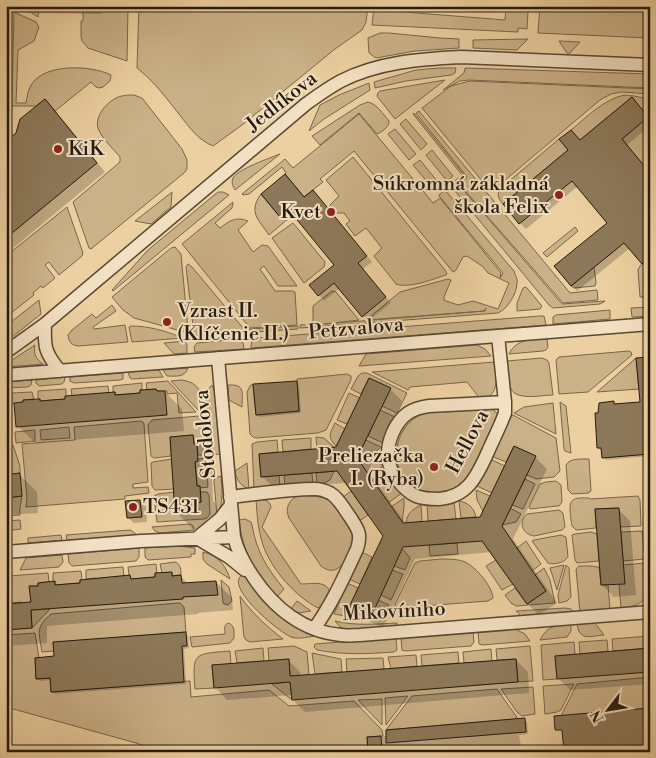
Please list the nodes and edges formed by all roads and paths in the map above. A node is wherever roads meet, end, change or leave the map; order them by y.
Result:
1 (650, 65) edge
2 (45, 324) junction
3 (650, 324) edge
4 (498, 336) junction
5 (6, 352) edge
6 (218, 358) junction
7 (60, 371) junction
8 (6, 375) edge
9 (506, 402) junction
10 (230, 501) junction
11 (234, 537) junction
12 (197, 538) junction
13 (6, 552) edge
14 (254, 578) junction
15 (650, 612) edge
16 (314, 629) junction

1 - 2 street, Jedlíkova
2 - 5 street, Jedlíkova
2 - 7 street
3 - 4 street, Petzvalova
4 - 6 street, Petzvalova
4 - 9 street, Hellova
6 - 7 street, Petzvalova
6 - 10 street, Stodolova
7 - 8 street, Petzvalova
9 - 9 street, Hellova
10 - 11 street, Stodolova
10 - 12 street
10 - 16 street
11 - 12 street
11 - 14 street, Mikovíniho
12 - 13 street
12 - 14 street
14 - 16 street, Mikovíniho
15 - 16 street, Mikovíniho

